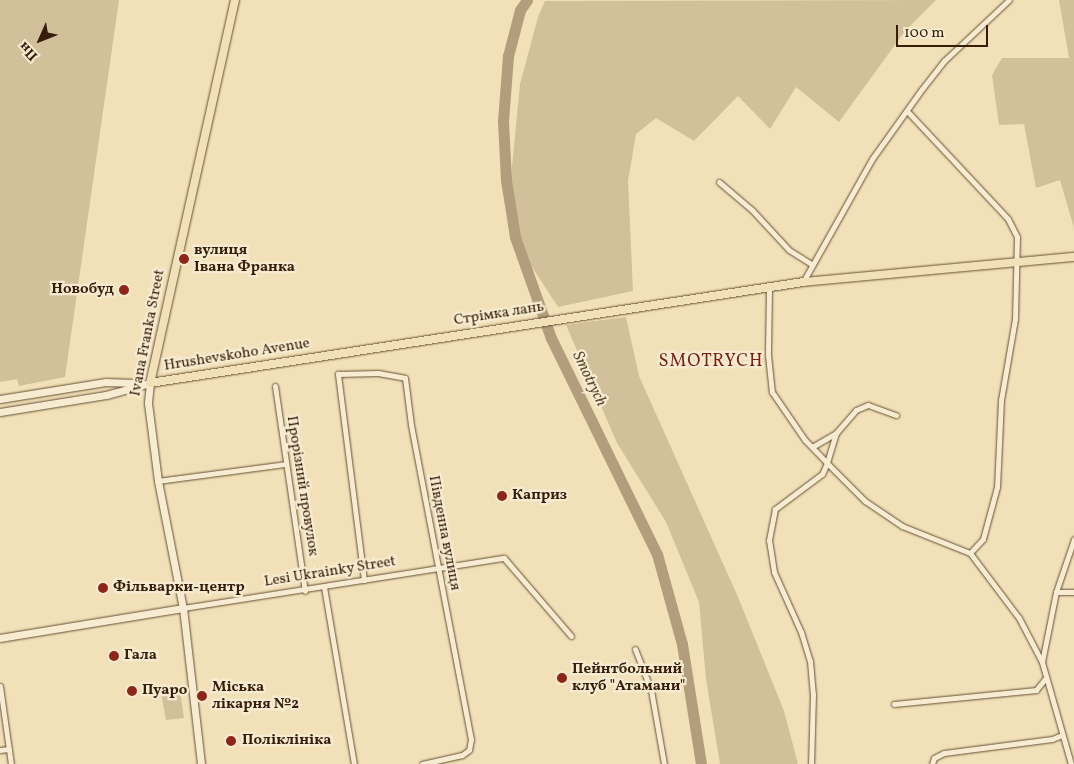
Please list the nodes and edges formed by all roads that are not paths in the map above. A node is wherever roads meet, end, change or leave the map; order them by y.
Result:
1 (236, 0) edge
2 (1009, 0) edge
3 (907, 111) junction
4 (719, 182) dead end
5 (1074, 257) edge
6 (1015, 262) junction
7 (811, 264) junction
8 (803, 282) junction
9 (769, 288) junction
10 (328, 354) joint
11 (150, 384) junction
12 (275, 386) dead end
13 (0, 399) edge
14 (0, 412) edge
15 (896, 415) dead end
16 (836, 433) junction
17 (812, 447) junction
18 (827, 463) junction
19 (286, 464) junction
20 (158, 481) junction
21 (1074, 539) edge
22 (970, 553) junction
23 (438, 569) junction
24 (364, 580) junction
25 (324, 587) junction
26 (305, 591) junction
27 (1056, 592) junction
28 (1074, 592) edge
29 (183, 608) junction
30 (570, 636) dead end
31 (0, 638) edge
32 (635, 649) dead end
33 (1042, 662) junction
34 (1045, 680) junction
35 (0, 686) edge
36 (894, 704) dead end
37 (1062, 735) junction
38 (9, 749) junction
39 (0, 750) edge
40 (12, 764) edge
41 (201, 764) edge
42 (354, 764) edge
43 (422, 764) edge
44 (664, 764) edge
45 (811, 764) edge
46 (932, 764) edge
47 (1071, 764) edge

1 - 11 main road, Ivana Franka Street
2 - 3 street
3 - 6 street
3 - 7 street
4 - 7 street
5 - 6 main road, Стрімка лань
6 - 8 main road, Стрімка лань
6 - 22 street
7 - 8 street
8 - 9 main road, Стрімка лань
9 - 10 main road, Стрімка лань
9 - 17 street
10 - 11 main road, Hrushevskoho Avenue
11 - 13 street, Hrushevskoho Avenue
11 - 14 street, Hrushevskoho Avenue
11 - 20 street, Ivana Franka Street
12 - 19 street, Прорізний провулок
15 - 16 street
16 - 17 street
16 - 18 street
17 - 18 street
18 - 22 street
18 - 45 street
19 - 20 street
19 - 26 street, Прорізний провулок
20 - 29 street, Ivana Franka Street
21 - 27 street
22 - 33 street
23 - 24 street, Lesi Ukrainky Street
23 - 24 street, Південна вулиця
23 - 30 street, Lesi Ukrainky Street
23 - 43 street, Південна вулиця
24 - 25 street, Lesi Ukrainky Street
25 - 26 street, Lesi Ukrainky Street
25 - 42 street
26 - 29 street, Lesi Ukrainky Street
27 - 28 street
27 - 33 street
29 - 31 street, Lesi Ukrainky Street
29 - 41 street, Ivana Franka Street
32 - 44 street
33 - 34 street
34 - 36 street
34 - 37 street
35 - 38 street
37 - 46 street
37 - 47 street
38 - 39 street
38 - 40 street

